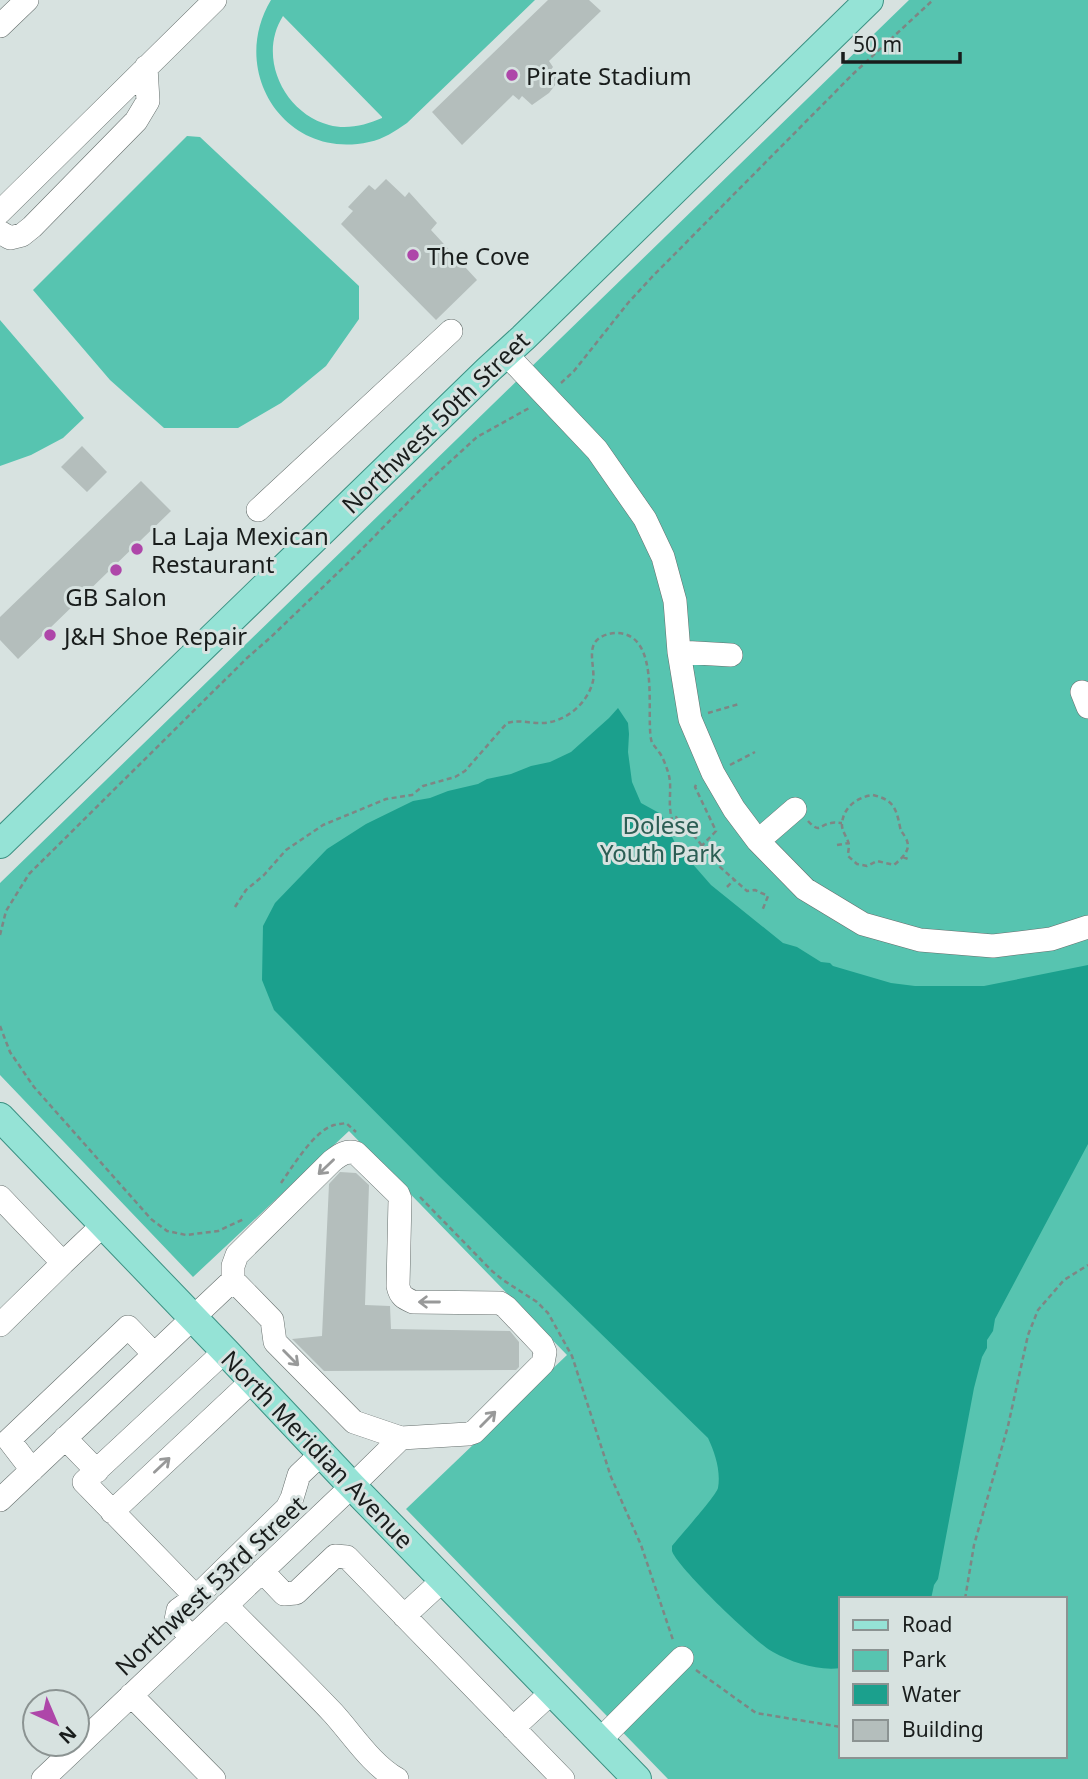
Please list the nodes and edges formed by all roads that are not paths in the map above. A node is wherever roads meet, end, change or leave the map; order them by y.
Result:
1 (27, 0) edge
2 (215, 0) edge
3 (869, 0) edge
4 (0, 26) edge
5 (146, 67) junction
6 (0, 212) edge
7 (0, 232) edge
8 (451, 331) dead end
9 (505, 354) junction
10 (258, 510) dead end
11 (680, 652) junction
12 (731, 655) dead end
13 (795, 809) road end
14 (758, 841) junction
15 (0, 844) edge
16 (1088, 927) edge
17 (4, 1130) edge
18 (0, 1197) edge
19 (104, 1224) junction
20 (63, 1262) junction
21 (233, 1280) junction
22 (193, 1317) junction
23 (0, 1325) edge
24 (225, 1351) junction
25 (155, 1354) junction
26 (253, 1380) junction
27 (401, 1437) junction
28 (65, 1438) junction
29 (321, 1454) junction
30 (32, 1470) junction
31 (97, 1471) junction
32 (352, 1486) junction
33 (0, 1500) edge
34 (112, 1512) junction
35 (262, 1572) junction
36 (443, 1580) junction
37 (196, 1597) junction
38 (226, 1605) junction
39 (404, 1616) junction
40 (191, 1638) junction
41 (681, 1658) road end
42 (552, 1692) junction
43 (131, 1695) junction
44 (513, 1728) junction
45 (600, 1740) junction
46 (43, 1779) edge
47 (214, 1779) edge
48 (397, 1779) edge
49 (563, 1779) edge
50 (637, 1779) edge

1 - 4 street
2 - 5 street
3 - 9 main road, Northwest 50th Street
5 - 6 street
5 - 7 street
8 - 10 street
9 - 11 street
9 - 15 main road, Northwest 50th Street
11 - 12 street
11 - 14 street
13 - 14 street
14 - 16 street
17 - 19 main road, North Meridian Avenue
18 - 20 street
19 - 20 street
19 - 22 main road, North Meridian Avenue
20 - 23 street
21 - 22 street
21 -> 27 street
27 -> 21 street
22 - 24 main road, North Meridian Avenue
22 - 25 street
24 - 26 main road, North Meridian Avenue
24 - 31 street
25 - 28 street
25 - 30 street
26 - 29 main road, North Meridian Avenue
34 -> 26 street
27 - 32 street, Northwest 53rd Street
28 - 30 street
28 - 31 street
29 - 32 main road, North Meridian Avenue
29 - 37 street
30 - 33 street
31 - 34 street
32 - 35 street, Northwest 53rd Street
32 - 36 main road, North Meridian Avenue
34 - 37 street
35 - 38 street, Northwest 53rd Street
35 - 39 street
36 - 39 street
36 - 42 main road, North Meridian Avenue
37 - 40 street
38 - 40 street, Northwest 53rd Street
38 - 48 street
39 - 44 street
40 - 43 street, Northwest 53rd Street
41 - 45 street
42 - 44 street
42 - 45 main road, North Meridian Avenue
43 - 46 street, Northwest 53rd Street
43 - 47 street
44 - 49 street
45 - 50 main road, North Meridian Avenue

